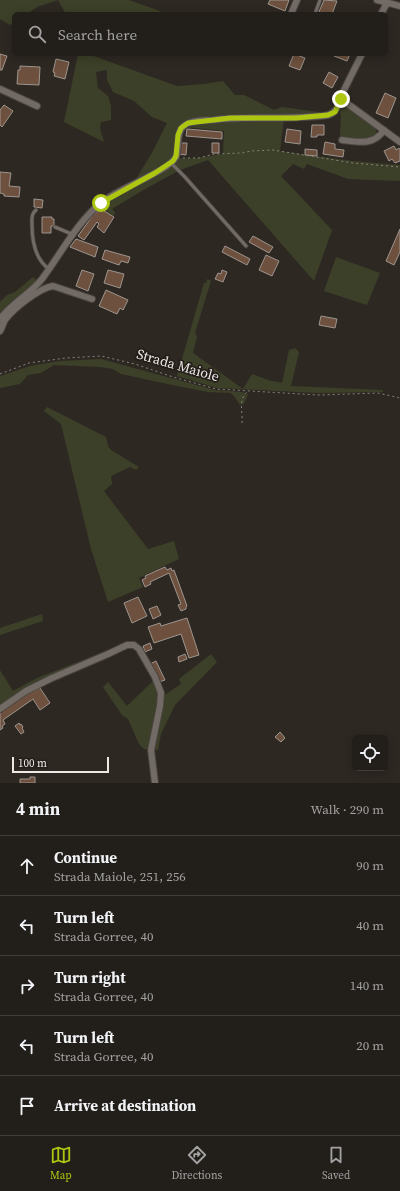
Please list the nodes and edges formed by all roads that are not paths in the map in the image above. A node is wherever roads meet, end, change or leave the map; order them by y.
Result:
1 (297, 0) edge
2 (320, 0) edge
3 (377, 0) edge
4 (386, 3) junction
5 (400, 6) edge
6 (292, 12) edge
7 (316, 12) edge
8 (382, 12) edge
9 (361, 56) edge
10 (0, 89) edge
11 (341, 99) junction
12 (37, 106) dead end
13 (384, 130) junction
14 (342, 140) dead end
15 (400, 142) edge
16 (171, 163) junction
17 (36, 210) dead end
18 (54, 227) dead end
19 (74, 235) junction
20 (246, 246) dead end
21 (49, 269) junction
22 (92, 299) dead end
23 (0, 319) edge
24 (0, 331) edge
25 (0, 709) edge
26 (155, 783) edge

1 - 6 street
2 - 7 lane
3 - 4 street
4 - 5 street
4 - 8 street
9 - 11 street
10 - 12 street
11 - 13 street
11 - 16 street
13 - 14 street
13 - 15 street
16 - 19 street
16 - 20 lane
17 - 21 lane
18 - 19 lane
19 - 21 street
21 - 23 street
22 - 24 street
25 - 26 street

